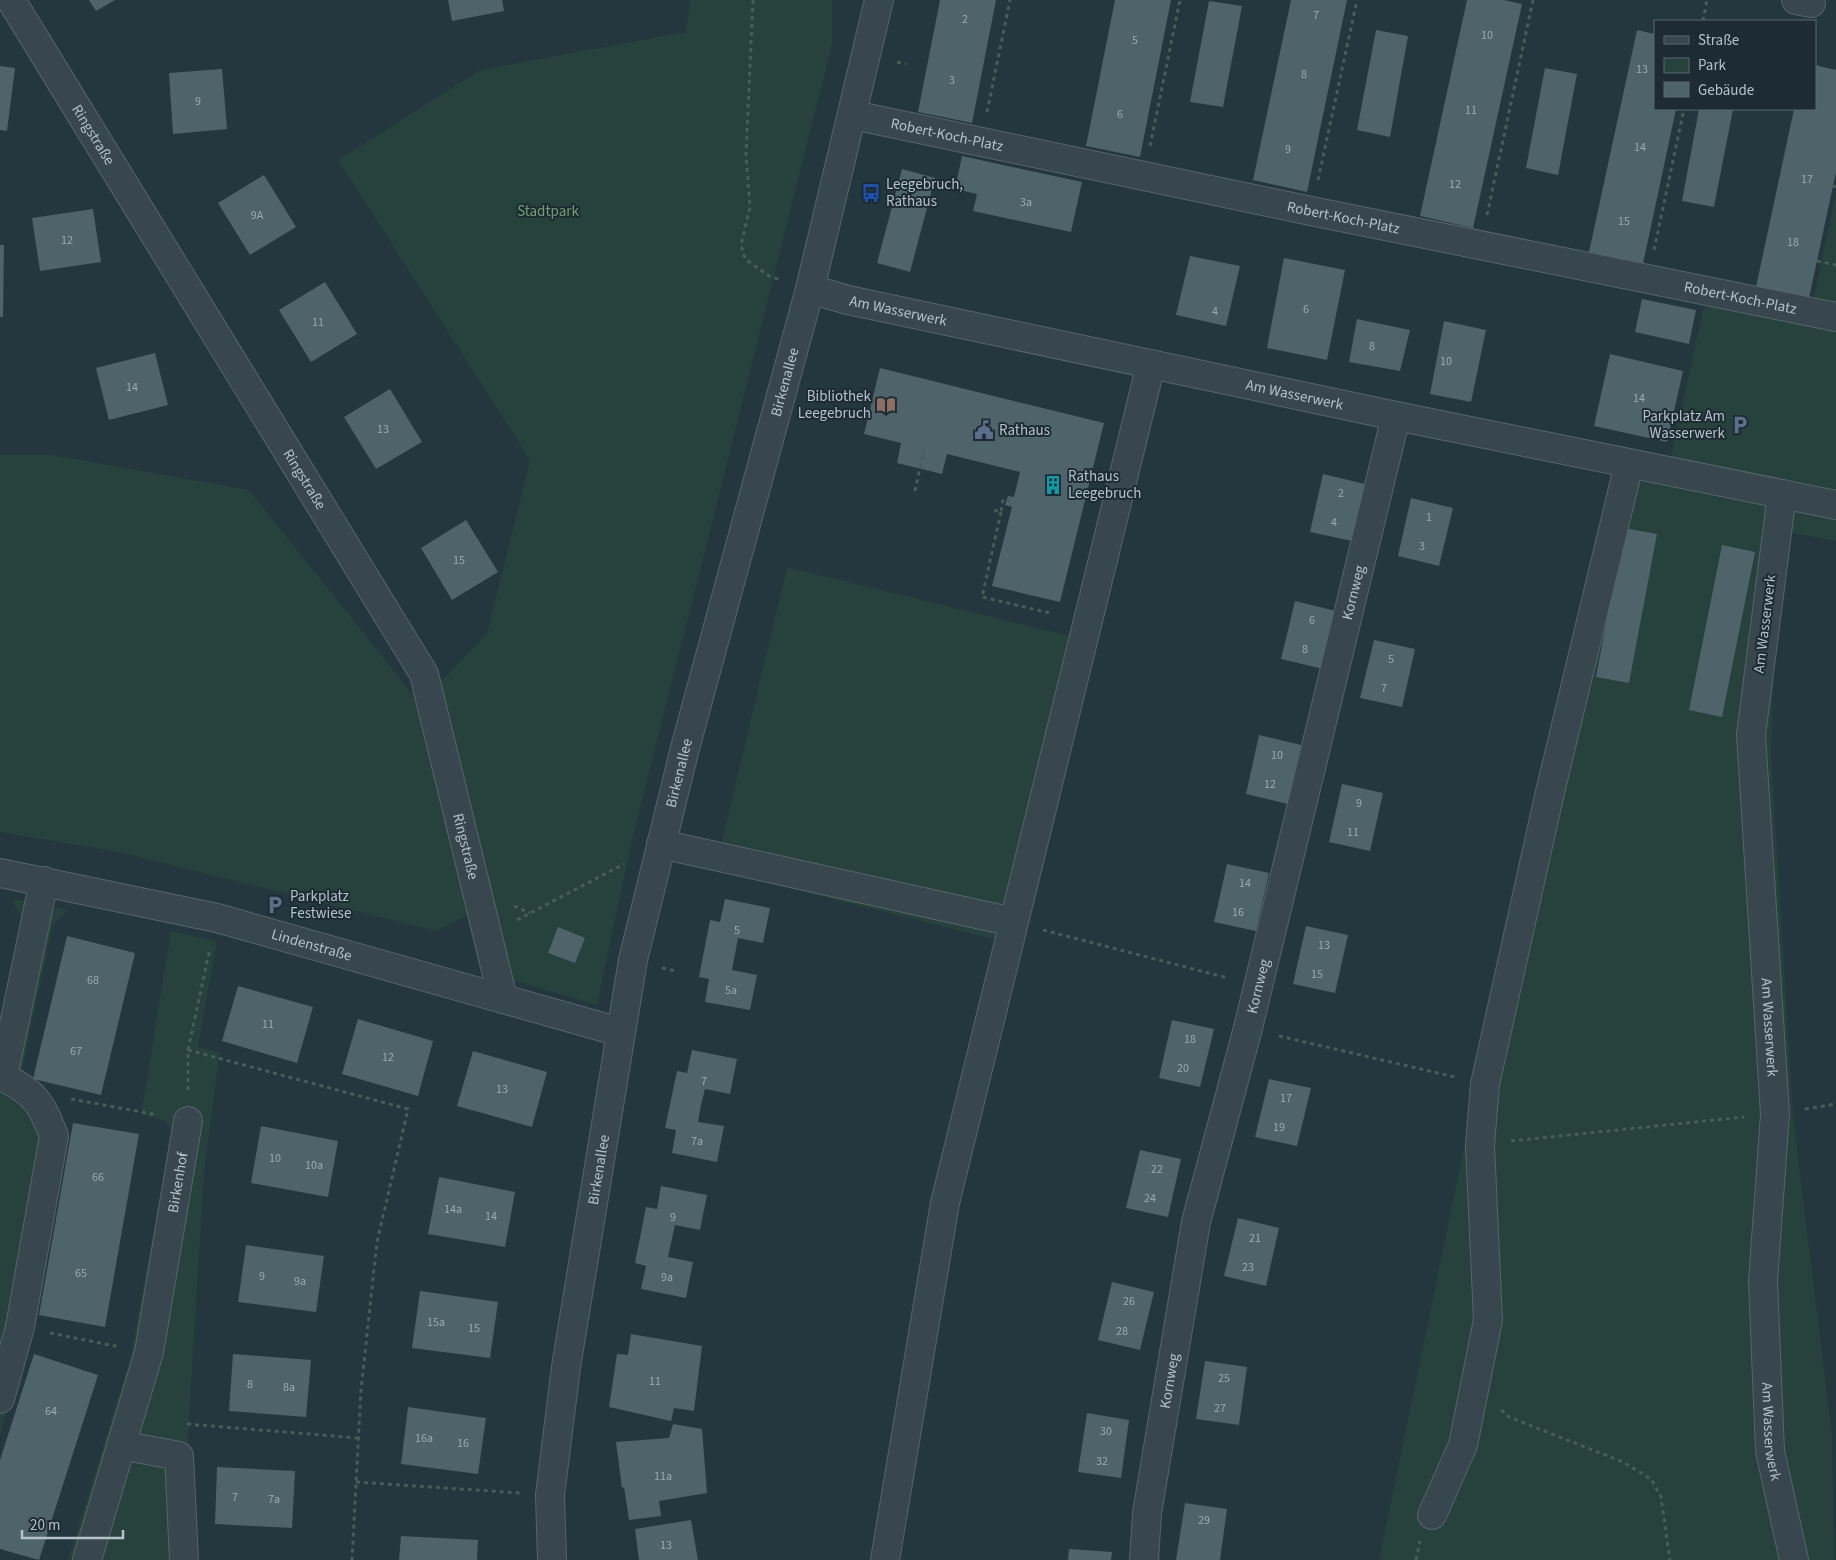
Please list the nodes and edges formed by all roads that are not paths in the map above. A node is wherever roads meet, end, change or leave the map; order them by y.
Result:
1 (11, 0) edge
2 (879, 0) edge
3 (852, 115) junction
4 (810, 289) junction
5 (1836, 317) edge
6 (1151, 364) junction
7 (1396, 416) junction
8 (1629, 464) junction
9 (1782, 494) junction
10 (1836, 505) edge
11 (661, 844) junction
12 (0, 873) edge
13 (44, 881) junction
14 (1013, 922) junction
15 (503, 999) junction
16 (620, 1032) junction
17 (2, 1077) edge
18 (188, 1121) road end
19 (0, 1399) edge
20 (121, 1446) junction
21 (1432, 1515) dead end
22 (87, 1560) edge
23 (184, 1560) edge
24 (552, 1560) edge
25 (885, 1560) edge
26 (1144, 1560) edge
27 (1794, 1560) edge

1 - 15 street, Ringstraße
2 - 3 street, Birkenallee
3 - 4 street, Birkenallee
3 - 5 street, Robert-Koch-Platz
4 - 6 street, Am Wasserwerk
4 - 11 street, Birkenallee
6 - 7 street, Am Wasserwerk
6 - 14 street
7 - 8 street, Am Wasserwerk
7 - 26 street, Kornweg
8 - 9 street, Am Wasserwerk
8 - 21 street
9 - 10 street, Am Wasserwerk
9 - 27 street, Am Wasserwerk
11 - 14 street
11 - 16 street, Birkenallee
12 - 13 street, Lindenstraße
13 - 15 street, Lindenstraße
13 - 17 street
14 - 25 street
15 - 16 street, Lindenstraße
16 - 24 street, Birkenallee
17 - 19 street
18 - 20 street, Birkenhof
20 - 22 street, Birkenhof
20 - 23 street

